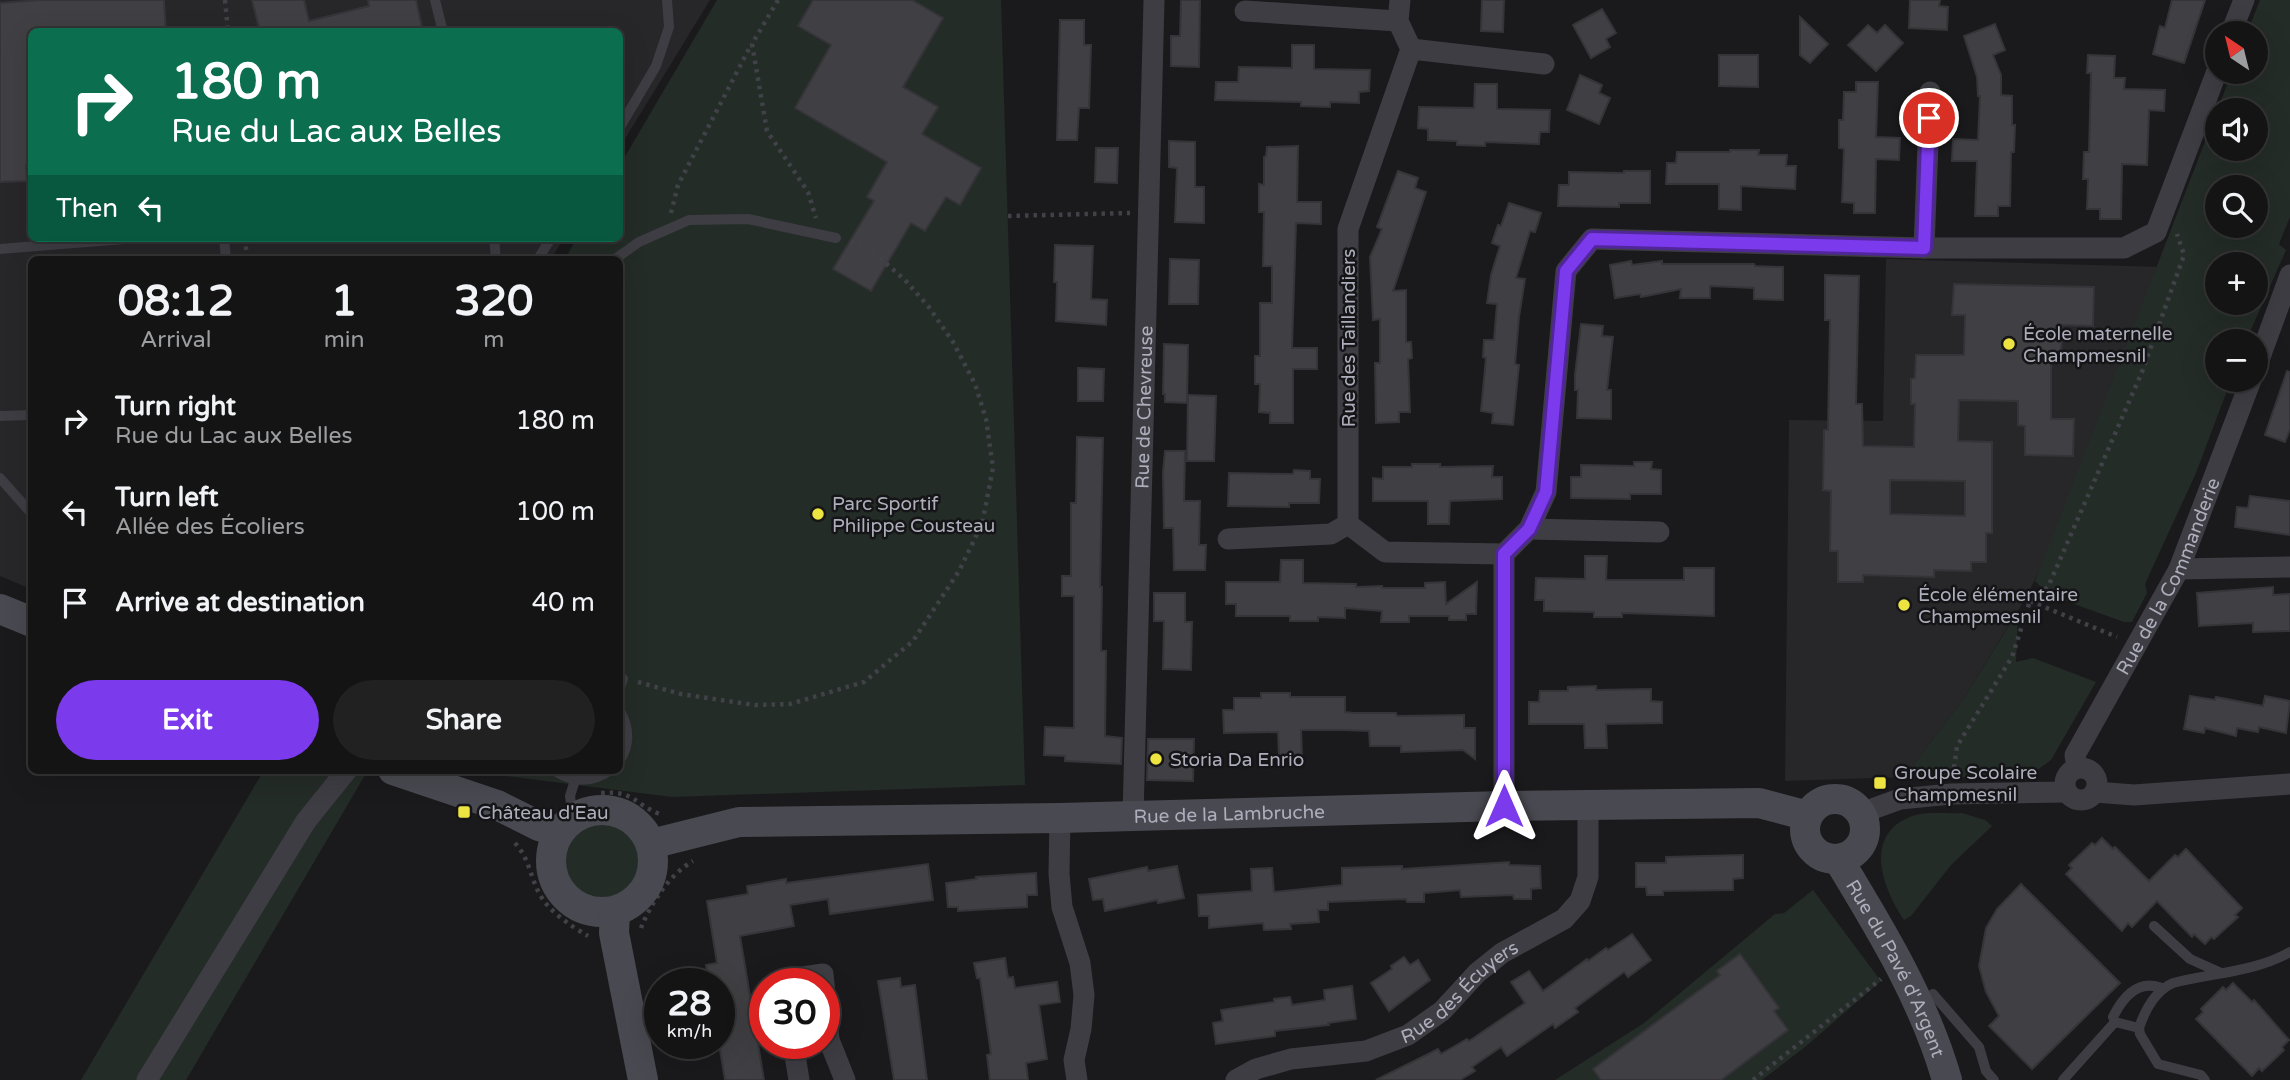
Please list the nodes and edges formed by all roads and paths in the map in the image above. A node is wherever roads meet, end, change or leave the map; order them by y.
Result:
1 (225, 0) edge
2 (435, 0) edge
3 (667, 0) edge
4 (778, 0) edge
5 (1154, 0) edge
6 (2244, 0) edge
7 (1245, 11) dead end
8 (1399, 11) edge
9 (2236, 21) edge
10 (228, 28) edge
11 (442, 28) edge
12 (752, 44) junction
13 (1411, 49) junction
14 (1544, 64) dead end
15 (2212, 84) edge
16 (1930, 92) dead end
17 (623, 122) edge
18 (678, 185) dead end
19 (1149, 213) junction
20 (1008, 216) dead end
21 (2156, 232) junction
22 (822, 234) junction
23 (836, 238) dead end
24 (82, 242) edge
25 (0, 248) edge
26 (1924, 248) junction
27 (873, 252) dead end
28 (619, 256) edge
29 (2290, 275) edge
30 (2268, 335) edge
31 (2246, 392) edge
32 (28, 415) edge
33 (0, 416) edge
34 (0, 478) edge
35 (28, 510) edge
36 (1348, 524) junction
37 (1529, 529) junction
38 (1658, 532) dead end
39 (1228, 539) dead end
40 (1504, 554) junction
41 (2290, 567) edge
42 (2179, 569) junction
43 (2030, 601) junction
44 (0, 609) edge
45 (28, 620) edge
46 (2138, 646) junction
47 (623, 681) edge
48 (623, 718) edge
49 (623, 752) edge
50 (2077, 768) junction
51 (344, 774) edge
52 (405, 774) edge
53 (560, 774) edge
54 (604, 774) edge
55 (575, 780) junction
56 (2290, 784) edge
57 (2067, 792) junction
58 (2095, 792) junction
59 (1951, 794) junction
60 (1504, 806) junction
61 (1588, 807) junction
62 (1808, 816) junction
63 (1863, 816) junction
64 (1133, 817) junction
65 (1060, 818) junction
66 (566, 825) junction
67 (651, 844) junction
68 (523, 852) dead end
69 (1838, 859) junction
70 (615, 911) junction
71 (2154, 926) dead end
72 (588, 936) dead end
73 (2290, 952) edge
74 (1899, 965) junction
75 (2219, 972) junction
76 (2162, 988) junction
77 (1933, 994) dead end
78 (2115, 1022) junction
79 (2139, 1028) junction
80 (796, 1059) edge
81 (837, 1059) edge
82 (147, 1080) edge
83 (643, 1080) edge
84 (799, 1080) edge
85 (845, 1080) edge
86 (1077, 1080) edge
87 (1236, 1080) edge
88 (1753, 1080) edge
89 (1947, 1080) edge
90 (1994, 1080) edge
91 (2063, 1080) edge
92 (2205, 1080) edge

1 - 10 path
2 - 11 lane
3 - 17 lane
4 - 12 path
5 - 19 street, Rue de Chevreuse
6 - 9 street
7 - 8 street
8 - 13 street
12 - 18 path
12 - 22 path
13 - 14 street
13 - 36 street, Rue des Taillandiers
15 - 21 street
16 - 26 street
19 - 20 path
19 - 64 street, Rue de Chevreuse
21 - 26 street
21 - 43 path
22 - 23 lane
22 - 28 lane
24 - 25 lane
26 - 37 street
27 - 47 path
29 - 30 street
31 - 42 street, Rue de la Commanderie
32 - 33 lane
34 - 35 lane
36 - 39 street
36 - 40 street
37 - 38 street
37 - 40 street
40 - 60 street
41 - 42 street
42 - 46 street, Rue de la Commanderie
43 - 46 path
43 - 59 path
44 - 45 street
46 - 50 street, Rue de la Commanderie
48 - 49 lane
50 - 57 street
50 - 58 street
51 - 82 street
52 - 66 street
53 - 55 lane
54 - 55 lane
55 - 66 lane
56 - 58 street
57 - 58 street
57 - 59 street
59 - 63 street
60 - 61 street, Rue de la Lambruche
60 - 64 street, Rue de la Lambruche
61 - 62 street, Rue de la Lambruche
61 - 87 street, Rue des Écuyers
62 - 63 street
62 - 69 street
63 - 69 street
64 - 65 street, Rue de la Lambruche
65 - 67 street, Rue de la Lambruche
65 - 86 street
66 - 67 street
66 - 70 street
67 - 70 street
68 - 72 path
69 - 74 street, Rue du Pavé d'Argent
70 - 83 street
71 - 75 lane
73 - 75 lane
74 - 88 path
74 - 89 street, Rue du Pavé d'Argent
75 - 76 lane
76 - 78 lane
76 - 79 lane
77 - 90 lane
78 - 79 lane
78 - 91 lane
79 - 92 lane
80 - 84 street
81 - 85 street

